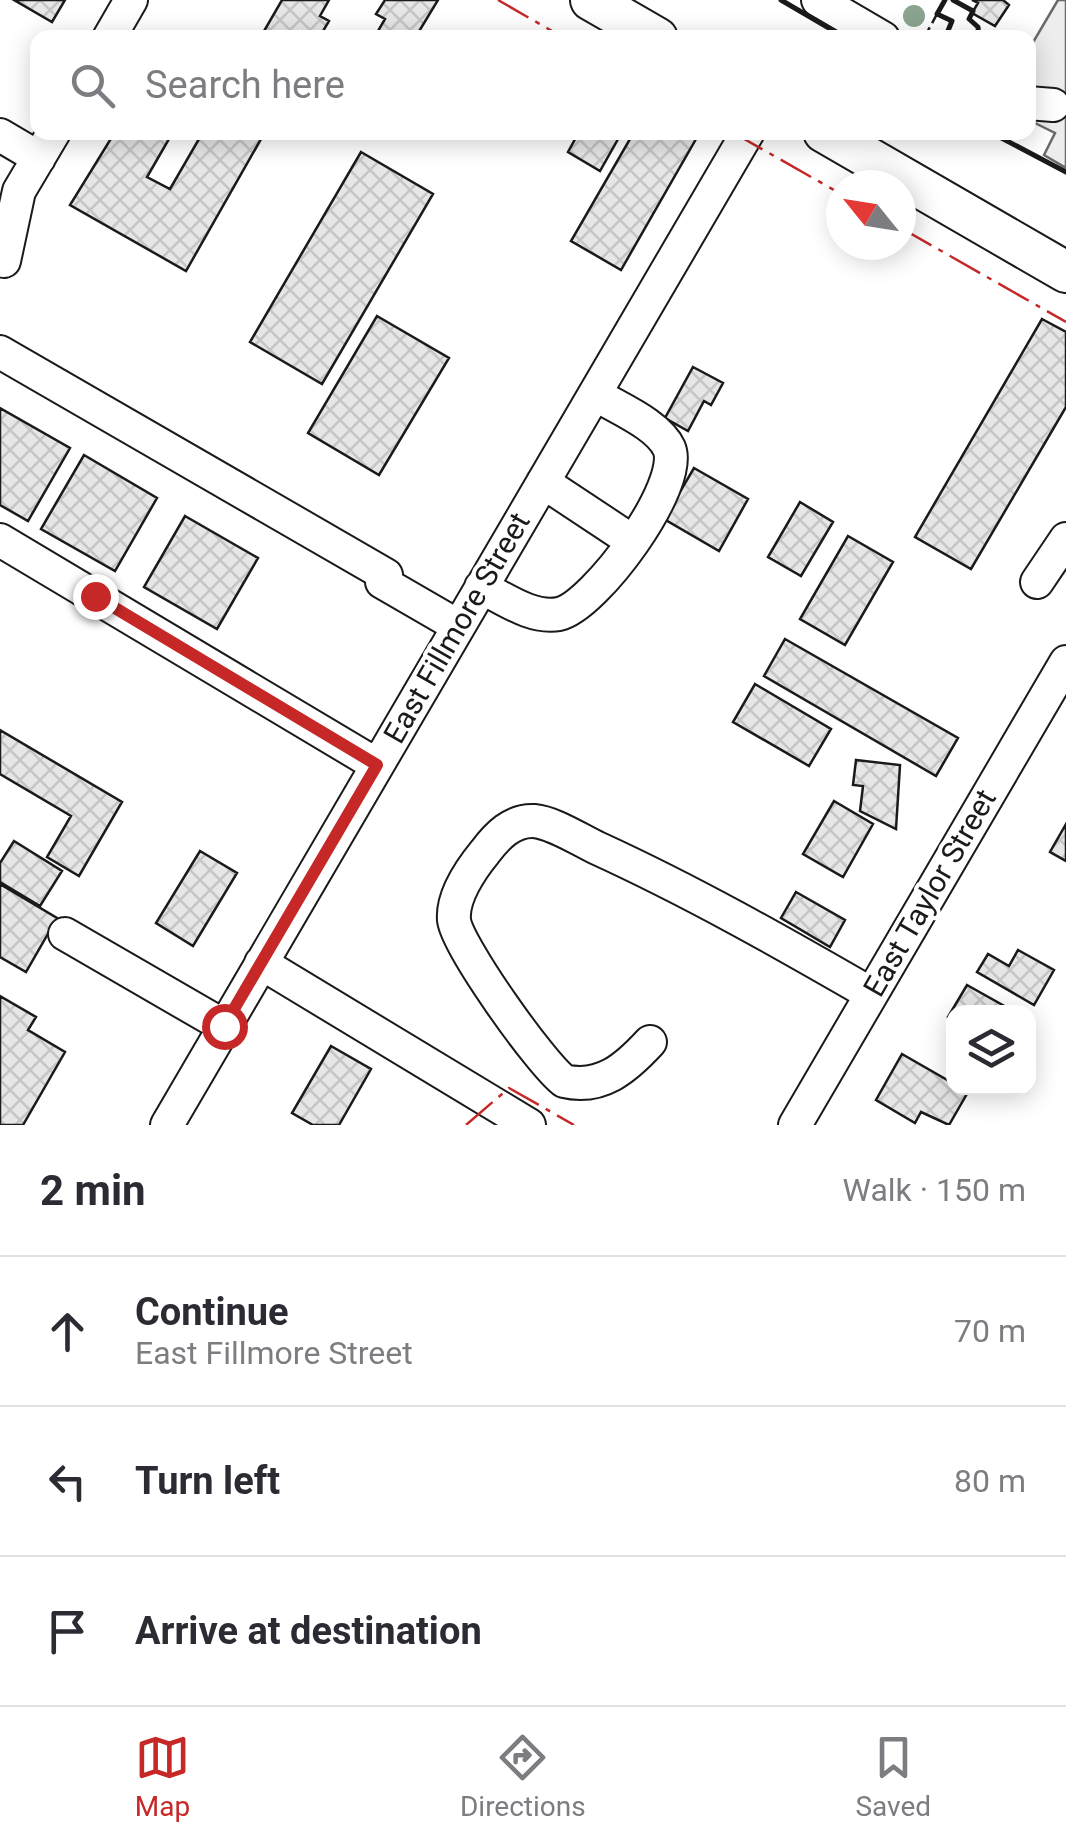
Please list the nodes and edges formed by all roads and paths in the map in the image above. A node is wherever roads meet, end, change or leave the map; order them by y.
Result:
1 (132, 0) edge
2 (591, 0) edge
3 (818, 0) edge
4 (115, 30) edge
5 (643, 30) edge
6 (869, 30) edge
7 (0, 135) edge
8 (743, 140) edge
9 (838, 140) edge
10 (46, 145) edge
11 (4, 261) dead end
12 (1066, 272) edge
13 (0, 352) edge
14 (595, 394) junction
15 (543, 482) junction
16 (1066, 539) edge
17 (0, 540) edge
18 (632, 542) junction
19 (1037, 582) dead end
20 (481, 587) junction
21 (458, 626) junction
22 (1066, 662) edge
23 (377, 765) junction
24 (65, 934) dead end
25 (261, 963) junction
26 (871, 994) junction
27 (224, 1026) junction
28 (650, 1042) dead end
29 (481, 1114) edge
30 (175, 1122) edge
31 (528, 1125) edge
32 (794, 1125) edge

1 - 4 street
2 - 5 main road
3 - 6 street
7 - 10 street
8 - 14 street, East Fillmore Street
9 - 12 main road
10 - 11 street
13 - 21 street
14 - 15 street, East Fillmore Street
14 - 18 street
15 - 18 street
15 - 20 street, East Fillmore Street
16 - 19 street
17 - 23 street
18 - 20 street
20 - 21 street, East Fillmore Street
21 - 23 street, East Fillmore Street
22 - 26 street, East Taylor Street
23 - 25 street, East Fillmore Street
24 - 27 street
25 - 27 street, East Fillmore Street
25 - 29 street
26 - 28 street
26 - 32 street, East Taylor Street
27 - 30 street, East Fillmore Street
29 - 31 street

